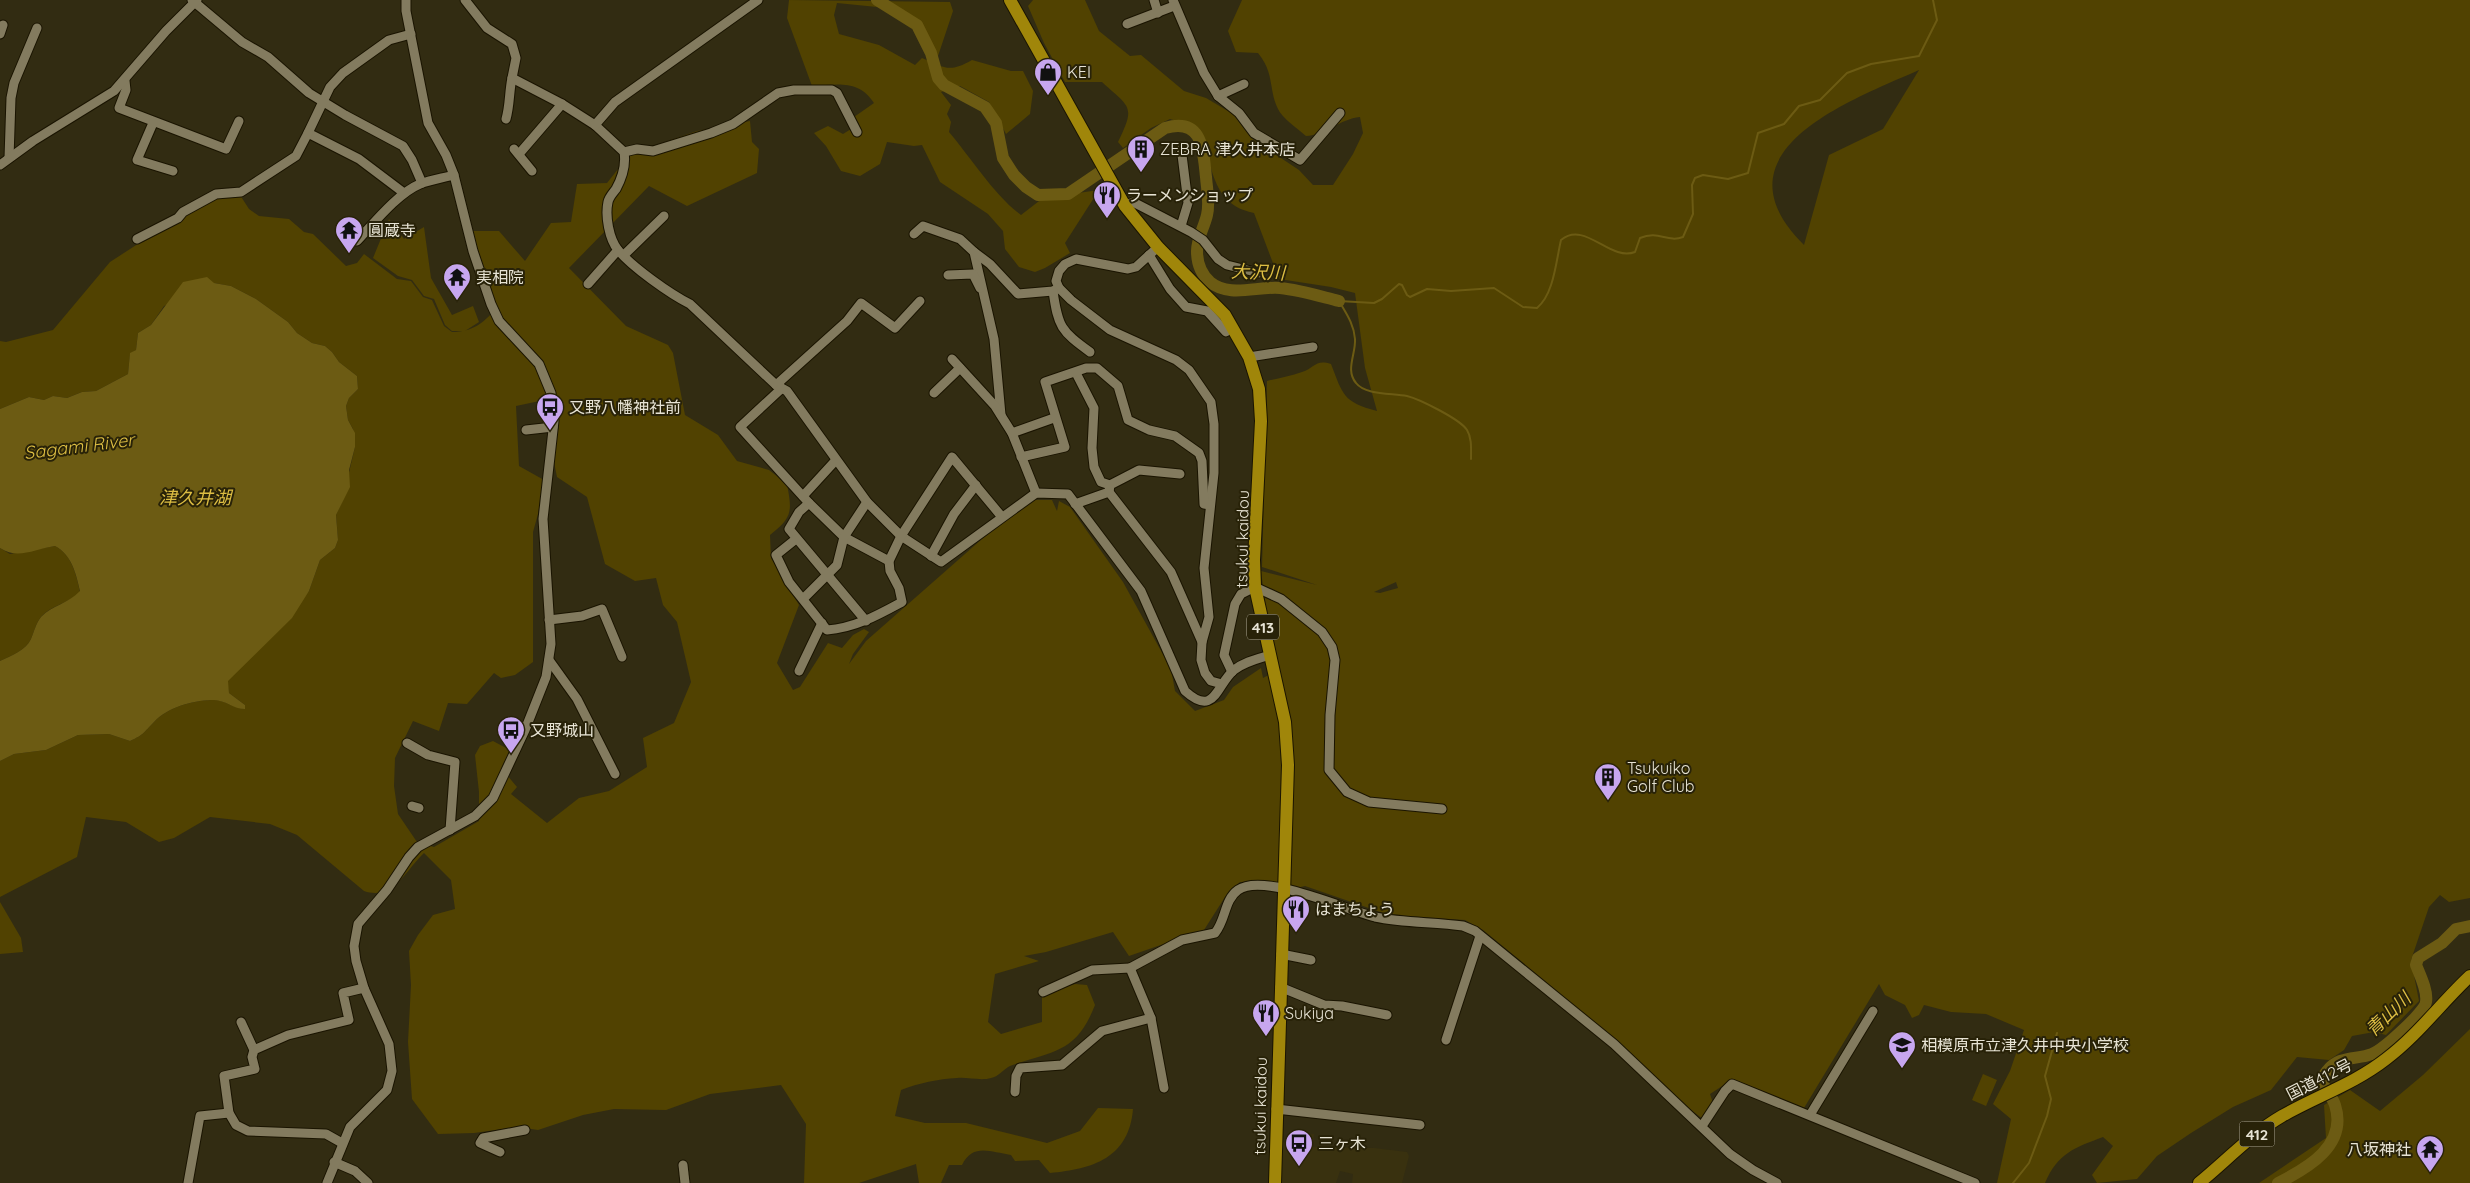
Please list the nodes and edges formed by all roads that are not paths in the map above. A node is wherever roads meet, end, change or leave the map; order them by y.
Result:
1 (406, 0) edge
2 (465, 0) edge
3 (758, 0) edge
4 (1010, 0) edge
5 (1154, 0) edge
6 (194, 1) edge
7 (1174, 3) edge
8 (1158, 13) junction
9 (1127, 24) dead end
10 (36, 28) dead end
11 (411, 34) junction
12 (512, 78) junction
13 (125, 81) junction
14 (1244, 84) dead end
15 (1218, 96) junction
16 (323, 101) junction
17 (562, 104) junction
18 (1340, 113) dead end
19 (506, 119) dead end
20 (239, 121) dead end
21 (153, 123) junction
22 (594, 124) junction
23 (308, 132) junction
24 (857, 132) dead end
25 (1181, 147) dead end
26 (624, 152) junction
27 (9, 158) junction
28 (0, 166) edge
29 (172, 171) dead end
30 (532, 171) dead end
31 (454, 175) junction
32 (422, 183) junction
33 (404, 193) junction
34 (1125, 206) junction
35 (664, 216) dead end
36 (1181, 226) junction
37 (914, 234) dead end
38 (137, 239) dead end
39 (356, 241) dead end
40 (1154, 251) junction
41 (621, 252) junction
42 (974, 252) junction
43 (1259, 273) dead end
44 (948, 275) dead end
45 (588, 284) dead end
46 (1056, 289) junction
47 (984, 294) junction
48 (920, 302) dead end
49 (1226, 332) dead end
50 (1313, 347) dead end
51 (1090, 352) dead end
52 (1250, 357) junction
53 (952, 360) dead end
54 (960, 368) junction
55 (1076, 373) junction
56 (779, 387) junction
57 (934, 393) dead end
58 (1001, 415) junction
59 (1054, 418) junction
60 (553, 427) junction
61 (526, 430) dead end
62 (1012, 434) junction
63 (1021, 457) junction
64 (836, 460) junction
65 (1180, 474) dead end
66 (976, 485) junction
67 (1110, 489) junction
68 (1036, 494) junction
69 (806, 500) junction
70 (866, 502) junction
71 (1075, 504) junction
72 (1210, 505) junction
73 (1002, 518) junction
74 (900, 536) junction
75 (844, 537) junction
76 (796, 539) junction
77 (931, 556) junction
78 (889, 561) junction
79 (828, 577) junction
80 (1255, 587) junction
81 (803, 599) junction
82 (549, 620) junction
83 (866, 621) junction
84 (822, 623) junction
85 (1202, 642) junction
86 (1270, 655) junction
87 (622, 657) dead end
88 (549, 660) junction
89 (799, 672) dead end
90 (1232, 672) junction
91 (1222, 684) junction
92 (407, 743) dead end
93 (615, 774) dead end
94 (1442, 809) dead end
95 (450, 830) junction
96 (1283, 889) junction
97 (1480, 936) junction
98 (1281, 954) junction
99 (1311, 960) dead end
100 (1130, 968) junction
101 (2470, 976) edge
102 (1280, 987) junction
103 (364, 988) junction
104 (1043, 992) dead end
105 (1872, 1011) dead end
106 (1387, 1015) dead end
107 (1151, 1018) junction
108 (241, 1022) dead end
109 (1446, 1040) dead end
110 (254, 1050) junction
111 (1164, 1088) dead end
112 (1015, 1092) dead end
113 (1276, 1110) junction
114 (229, 1113) junction
115 (1810, 1116) junction
116 (1420, 1125) dead end
117 (1702, 1126) junction
118 (525, 1130) dead end
119 (342, 1143) junction
120 (500, 1152) dead end
121 (334, 1162) junction
122 (683, 1165) dead end
123 (188, 1183) edge
124 (327, 1183) edge
125 (368, 1183) edge
126 (685, 1183) edge
127 (1275, 1183) edge
128 (1777, 1183) edge
129 (1974, 1183) edge
130 (2199, 1183) edge

1 - 11 street
2 - 12 street
3 - 22 street
4 - 34 highway, tsukui kaidou / 413
5 - 8 street
6 - 13 street
6 - 16 street
7 - 8 street
7 - 15 street
8 - 9 street
10 - 27 street
11 - 16 street
11 - 31 street
12 - 17 street
12 - 19 street
13 - 21 street
13 - 27 street
14 - 15 street
15 - 18 street
16 - 23 street
16 - 32 street
17 - 22 street
17 - 30 street
20 - 21 street
21 - 29 street
22 - 26 street
23 - 33 street
23 - 38 street
24 - 26 street
25 - 36 street
26 - 41 street
27 - 28 street
31 - 32 street
31 - 60 street
32 - 33 street
33 - 39 street
34 - 36 street
34 - 40 highway, tsukui kaidou / 413
35 - 41 street
36 - 43 street
37 - 42 street
40 - 46 street
40 - 49 street
40 - 52 highway, tsukui kaidou / 413
41 - 45 street
41 - 56 street
42 - 46 street
42 - 47 street
44 - 47 street
46 - 51 street
46 - 72 street
47 - 58 street
48 - 56 street
50 - 52 street
52 - 80 highway, tsukui kaidou / 413
53 - 54 street
54 - 57 street
54 - 58 street
55 - 59 street
55 - 67 street
55 - 72 street
56 - 64 street
56 - 69 street
58 - 62 street
59 - 62 street
59 - 63 street
60 - 61 street
60 - 82 street
62 - 63 street
63 - 68 street
64 - 69 street
64 - 70 street
65 - 67 street
66 - 73 street
66 - 74 street
66 - 77 street
67 - 71 street
67 - 85 street
68 - 71 street
68 - 73 street
69 - 75 street
69 - 76 street
70 - 74 street
70 - 75 street
71 - 91 street
72 - 85 street
73 - 77 street
74 - 77 street
74 - 78 street
75 - 78 street
75 - 79 street
76 - 79 street
76 - 81 street
78 - 83 street
79 - 81 street
79 - 83 street
80 - 86 highway, tsukui kaidou / 413
80 - 90 street
80 - 94 street
81 - 84 street
82 - 87 street
82 - 88 street
83 - 84 street
84 - 89 street
85 - 91 street
86 - 90 street
86 - 96 highway, tsukui kaidou / 413
88 - 93 street
88 - 95 street
90 - 91 street
92 - 95 street
95 - 103 street
96 - 97 street
96 - 98 highway, tsukui kaidou / 413
96 - 100 street
97 - 109 street
97 - 117 street
98 - 99 street
98 - 102 highway, tsukui kaidou / 413
100 - 104 street
100 - 107 street
101 - 130 highway, 国道412号 / 412
102 - 106 street
102 - 113 highway, tsukui kaidou / 413
103 - 110 street
103 - 119 street
105 - 115 street
107 - 111 street
107 - 112 street
108 - 110 street
110 - 114 street
113 - 116 street
113 - 127 highway, tsukui kaidou / 413
114 - 119 street
114 - 123 street
115 - 117 street
115 - 129 street
117 - 128 street
118 - 120 street
119 - 121 street
121 - 124 street
121 - 125 street
122 - 126 street

